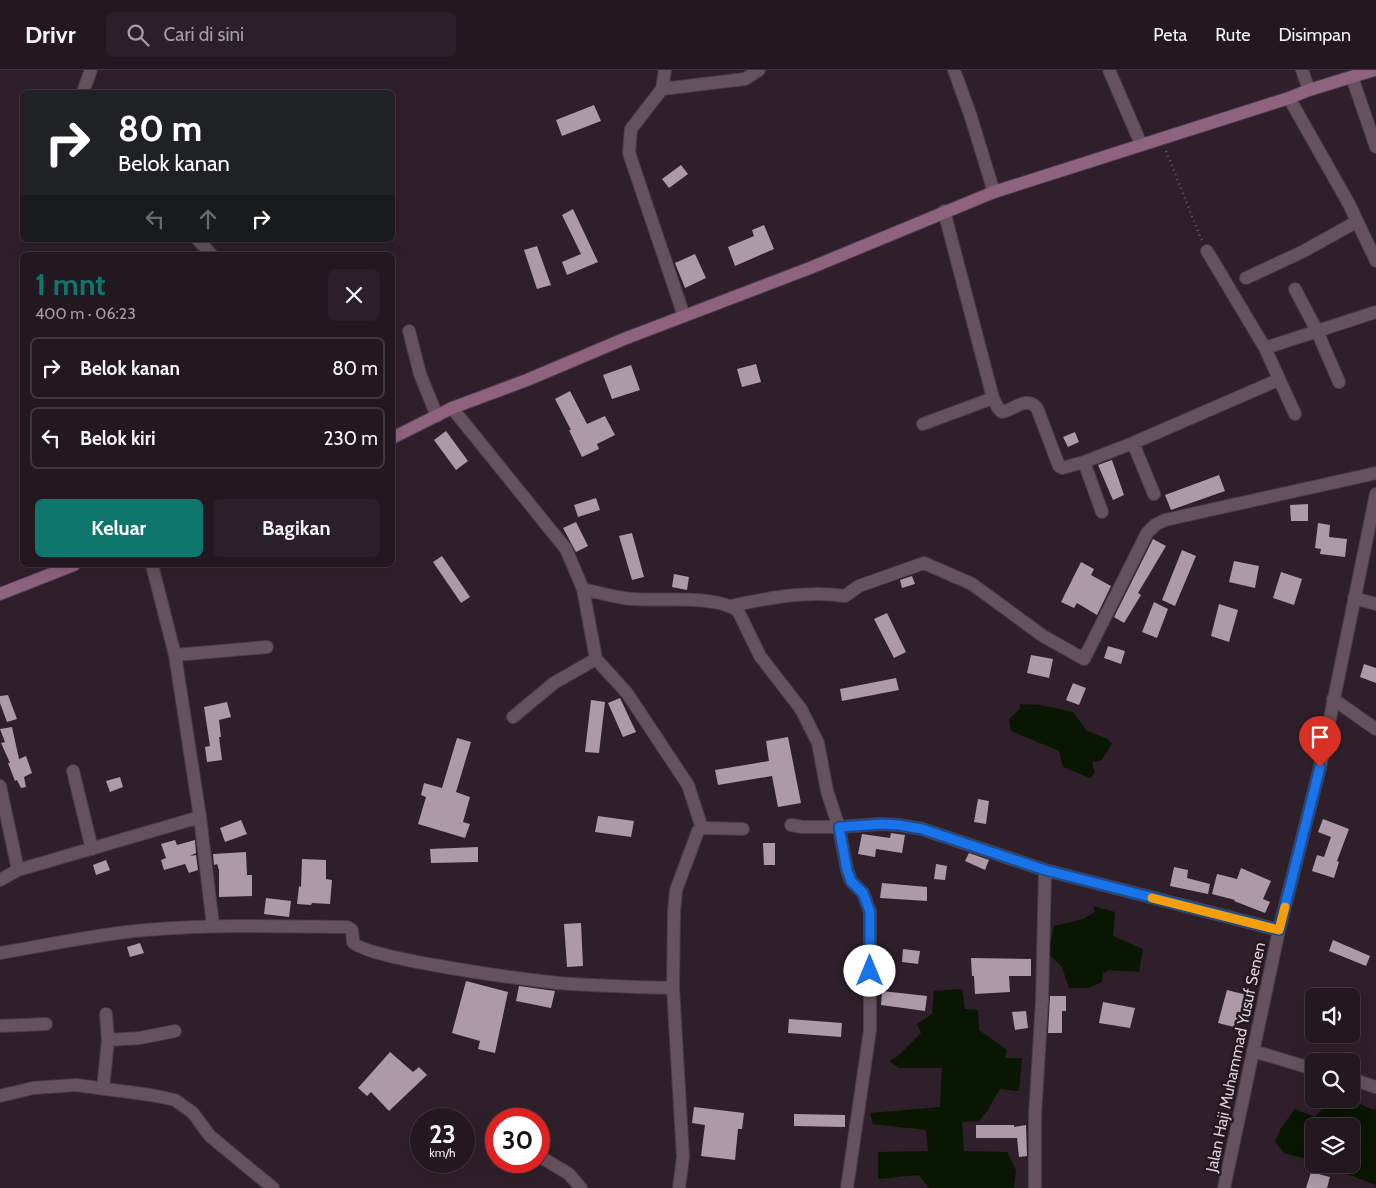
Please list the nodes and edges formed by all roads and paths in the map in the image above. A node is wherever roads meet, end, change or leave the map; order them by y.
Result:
1 (90, 70) edge
2 (666, 70) edge
3 (759, 70) edge
4 (954, 70) edge
5 (1109, 70) edge
6 (1302, 70) edge
7 (1374, 70) edge
8 (1352, 77) junction
9 (662, 89) junction
10 (84, 90) edge
11 (1309, 90) junction
12 (1289, 98) junction
13 (1161, 138) junction
14 (1141, 144) junction
15 (1376, 146) edge
16 (994, 192) junction
17 (944, 211) junction
18 (1356, 222) junction
19 (200, 242) edge
20 (1207, 251) joint
21 (209, 252) edge
22 (1376, 261) edge
23 (1246, 278) dead end
24 (1296, 289) dead end
25 (1376, 312) edge
26 (684, 316) junction
27 (409, 331) dead end
28 (1317, 331) junction
29 (1265, 348) junction
30 (1278, 380) junction
31 (1340, 382) dead end
32 (993, 398) junction
33 (452, 408) junction
34 (1295, 414) dead end
35 (437, 416) junction
36 (923, 424) dead end
37 (395, 437) edge
38 (1133, 442) junction
39 (1084, 462) junction
40 (1376, 473) edge
41 (1154, 494) dead end
42 (1376, 494) edge
43 (1102, 512) dead end
44 (1372, 531) edge
45 (69, 567) edge
46 (152, 567) edge
47 (583, 589) junction
48 (0, 594) edge
49 (1354, 598) junction
50 (1376, 604) edge
51 (731, 606) junction
52 (267, 646) dead end
53 (174, 655) junction
54 (596, 659) junction
55 (1333, 700) junction
56 (513, 717) dead end
57 (1376, 729) edge
58 (73, 771) dead end
59 (0, 786) edge
60 (200, 817) junction
61 (791, 825) dead end
62 (839, 827) junction
63 (702, 828) junction
64 (743, 829) dead end
65 (92, 849) junction
66 (18, 870) junction
67 (1045, 870) junction
68 (0, 880) edge
69 (213, 926) junction
70 (1279, 930) junction
71 (0, 953) edge
72 (673, 988) junction
73 (106, 1014) dead end
74 (46, 1024) dead end
75 (0, 1026) edge
76 (175, 1031) dead end
77 (108, 1040) junction
78 (1253, 1051) junction
79 (1305, 1065) edge
80 (1360, 1083) edge
81 (1376, 1087) edge
82 (103, 1089) junction
83 (0, 1096) edge
84 (550, 1163) edge
85 (273, 1188) edge
86 (581, 1188) edge
87 (679, 1188) edge
88 (847, 1188) edge
89 (1035, 1188) edge
90 (1224, 1188) edge

1 - 10 street
2 - 9 street
3 - 9 street
4 - 16 street
5 - 14 street
6 - 11 street
7 - 8 street
8 - 11 street
8 - 15 street
9 - 26 street
11 - 12 street
12 - 13 street
12 - 18 street
13 - 14 street
13 - 20 path
14 - 16 street
16 - 17 street
17 - 26 street
17 - 32 street
18 - 22 street
18 - 23 street
19 - 21 street
20 - 29 street
24 - 28 street
25 - 28 street
26 - 33 street
27 - 35 street
28 - 29 street
28 - 31 street
29 - 30 street
30 - 34 street
30 - 38 street
32 - 36 street
32 - 39 street
33 - 35 street
33 - 47 street
35 - 37 street
38 - 39 street
38 - 41 street
39 - 43 street
40 - 51 street
42 - 44 street, Jalan Haji Muhammad Yusuf Senen
44 - 49 street, Jalan Haji Muhammad Yusuf Senen
45 - 48 street
46 - 53 street
47 - 51 street
47 - 54 street
49 - 50 street
49 - 55 street, Jalan Haji Muhammad Yusuf Senen
51 - 62 street
52 - 53 street
53 - 60 street
54 - 56 street
54 - 63 street
55 - 57 street
55 - 70 street, Jalan Haji Muhammad Yusuf Senen
58 - 65 street
59 - 66 street
60 - 65 street
60 - 69 street
61 - 62 street
62 - 67 street
62 - 88 street
63 - 64 street
63 - 72 street
65 - 66 street
66 - 68 street
67 - 70 street
67 - 89 street
69 - 71 street
69 - 72 street
70 - 78 street, Jalan Haji Muhammad Yusuf Senen
72 - 87 street
73 - 77 street
74 - 75 street
76 - 77 street
77 - 82 street
78 - 79 street
78 - 90 street, Jalan Haji Muhammad Yusuf Senen
80 - 81 street
82 - 83 street
82 - 85 street
84 - 86 street

